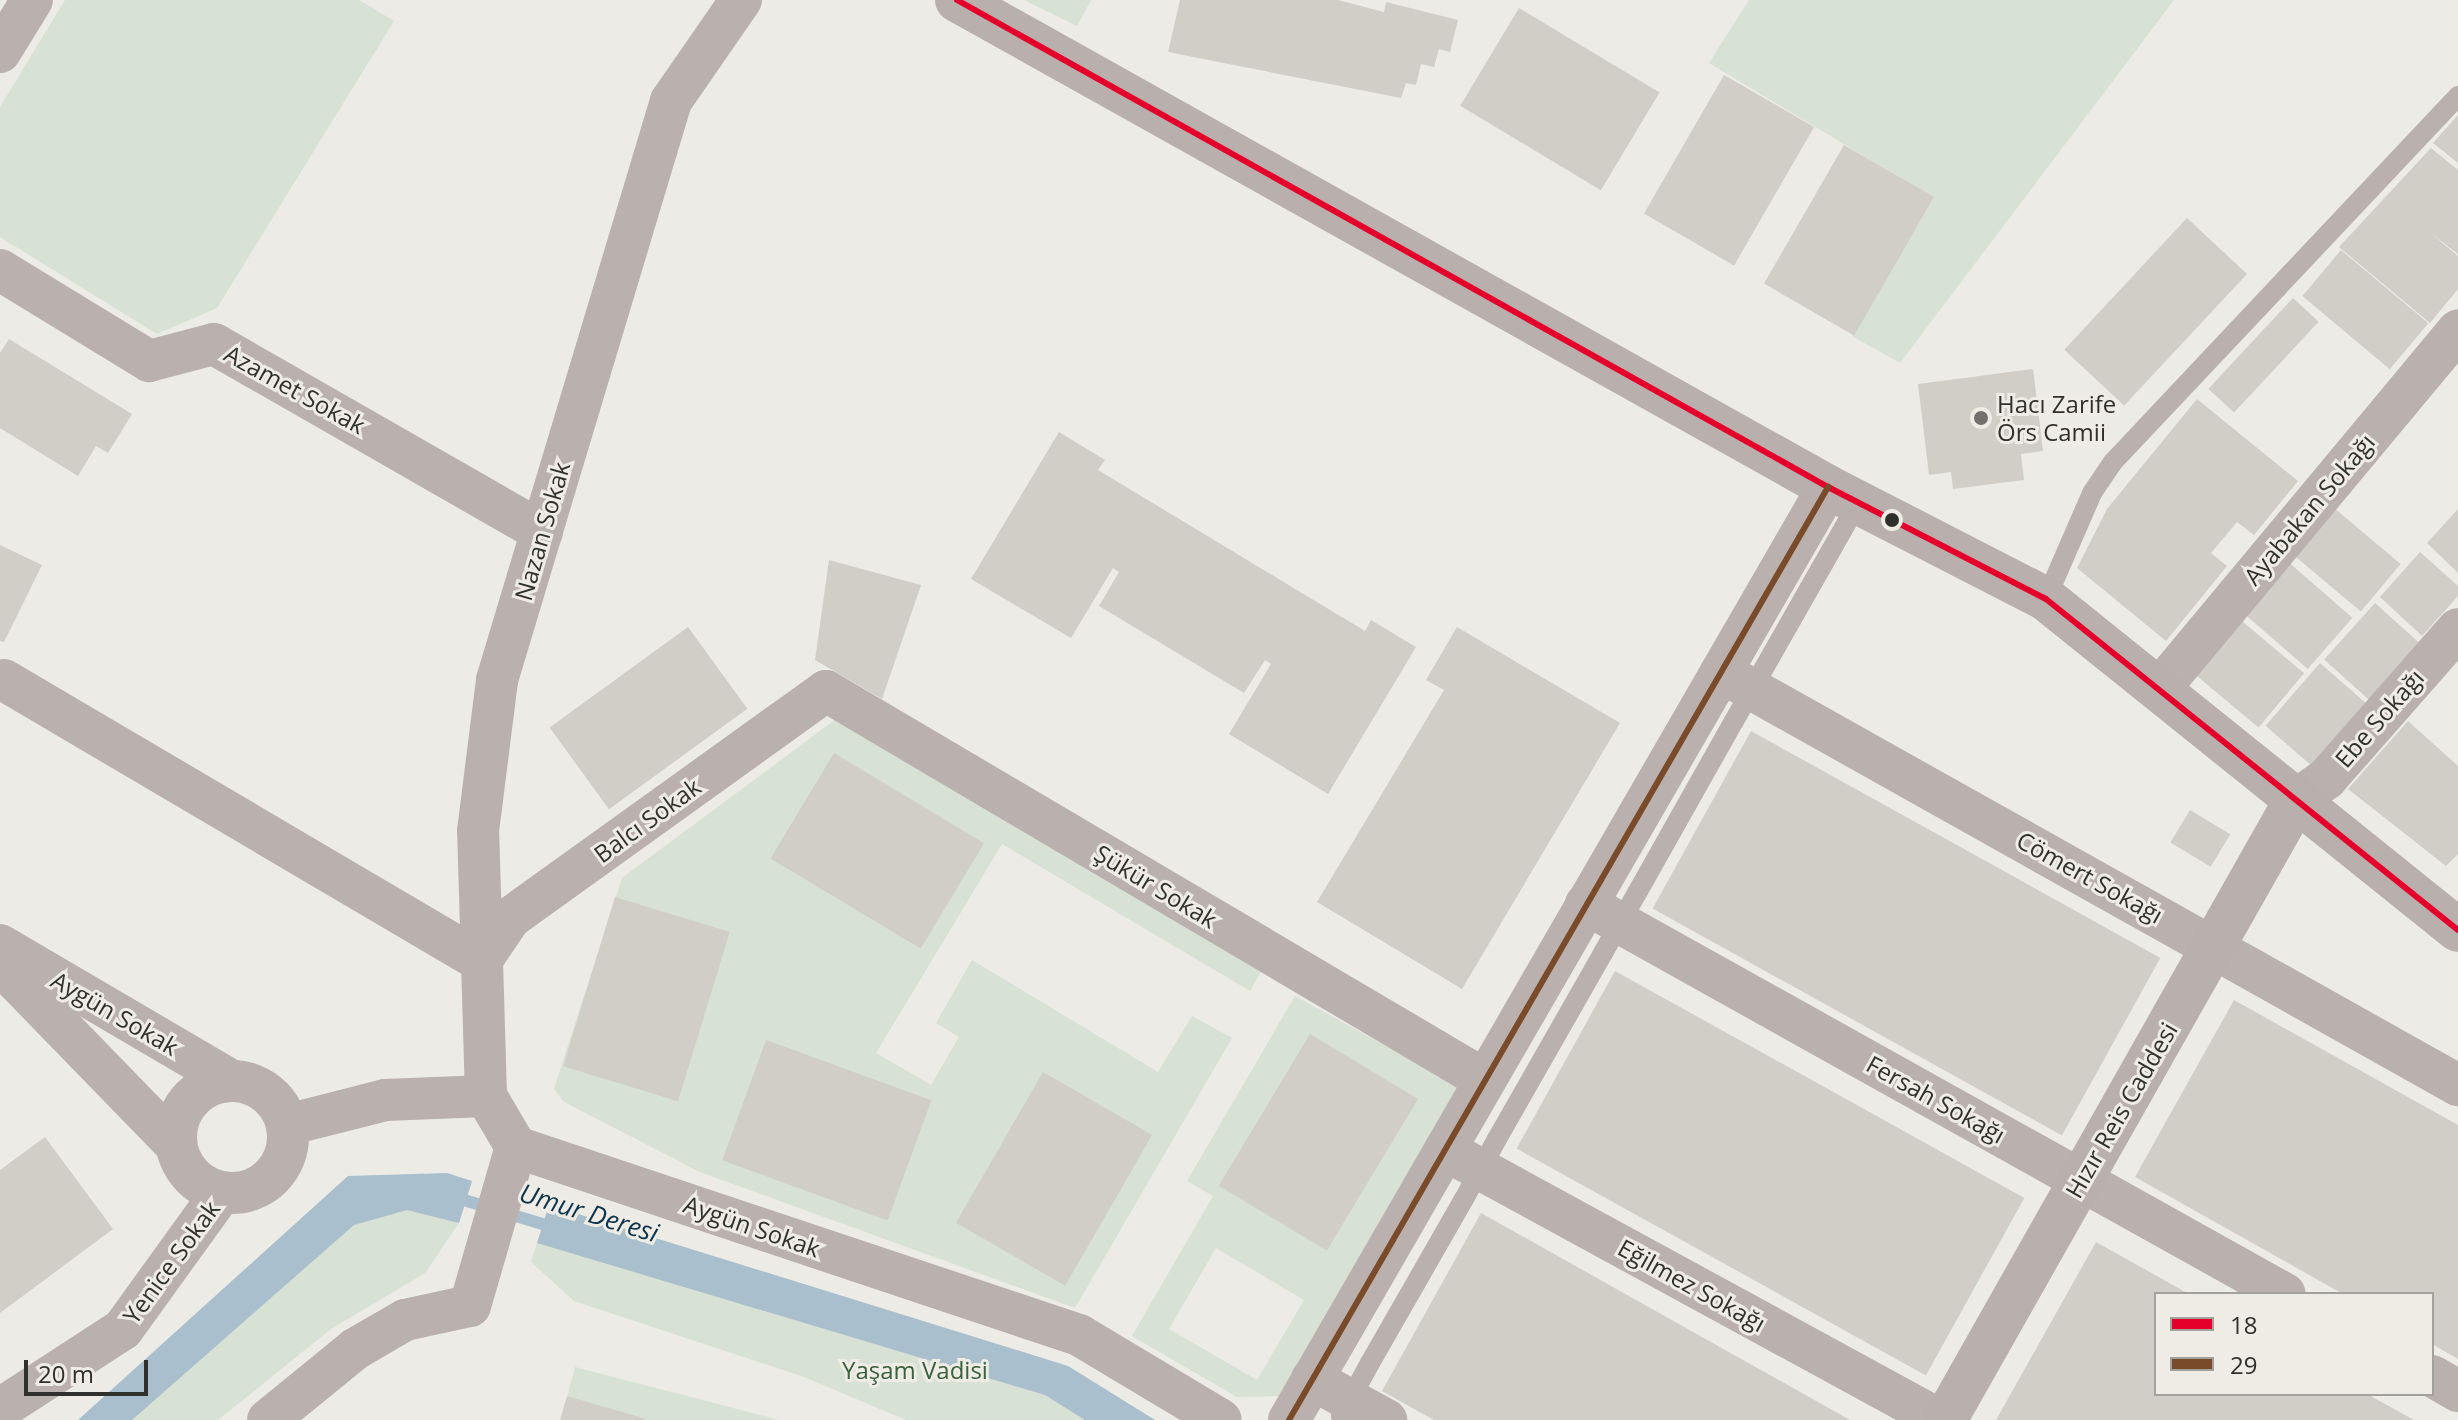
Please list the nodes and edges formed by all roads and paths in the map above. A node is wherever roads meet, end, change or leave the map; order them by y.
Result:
1 (32, 0) edge
2 (741, 0) edge
3 (957, 0) edge
4 (0, 52) edge
5 (2458, 96) edge
6 (0, 270) edge
7 (2458, 331) edge
8 (1843, 495) junction
9 (542, 532) junction
10 (2046, 599) junction
11 (2458, 629) edge
12 (1721, 672) junction
13 (4, 680) dead end
14 (2161, 687) junction
15 (826, 691) joint
16 (2296, 800) junction
17 (1586, 904) junction
18 (2453, 917) edge
19 (0, 945) edge
20 (2214, 946) junction
21 (481, 961) junction
22 (0, 964) edge
23 (230, 1080) junction
24 (1485, 1080) junction
25 (2458, 1085) edge
26 (486, 1096) junction
27 (287, 1125) junction
28 (176, 1145) junction
29 (516, 1147) junction
30 (1445, 1150) junction
31 (2081, 1180) junction
32 (221, 1193) junction
33 (2281, 1292) edge
34 (2434, 1377) edge
35 (1312, 1379) junction
36 (2458, 1391) edge
37 (0, 1409) edge
38 (1344, 1418) edge
39 (268, 1420) edge
40 (1221, 1420) edge
41 (1289, 1420) edge
42 (1386, 1420) edge
43 (1942, 1420) edge

1 - 4 street
2 - 9 street, Nazan Sokak
3 - 8 street
5 - 10 lane
6 - 9 street, Azamet Sokak
7 - 14 street, Ayabakan Sokağı
8 - 10 street
8 - 12 street
8 - 38 lane, bridge
9 - 21 street, Nazan Sokak
10 - 14 street
11 - 16 street, Ebe Sokağı
12 - 17 street
12 - 20 street, Cömert Sokağı
13 - 21 street
14 - 16 street
15 - 21 street, Balcı Sokak
15 - 24 street, Şükür Sokak
16 - 18 street
16 - 20 street, Hızır Reis Caddesi
17 - 24 street
17 - 31 street, Fersah Sokağı
19 - 23 street, Aygün Sokak
20 - 25 street, Cömert Sokağı
20 - 31 street, Hızır Reis Caddesi
21 - 26 street, Nazan Sokak
22 - 28 street, Aygün Sokak
23 - 27 street, Aygün Sokak
23 - 28 street
24 - 30 street
26 - 27 street
26 - 29 street
27 - 32 street
28 - 32 street, Aygün Sokak
29 - 39 street
29 - 40 street, Aygün Sokak
30 - 35 street
30 - 43 street, Eğilmez Sokağı
31 - 33 street, Fersah Sokağı
31 - 43 street, Hızır Reis Caddesi
32 - 37 street, Yenice Sokak
34 - 36 street
35 - 41 street
35 - 42 street

